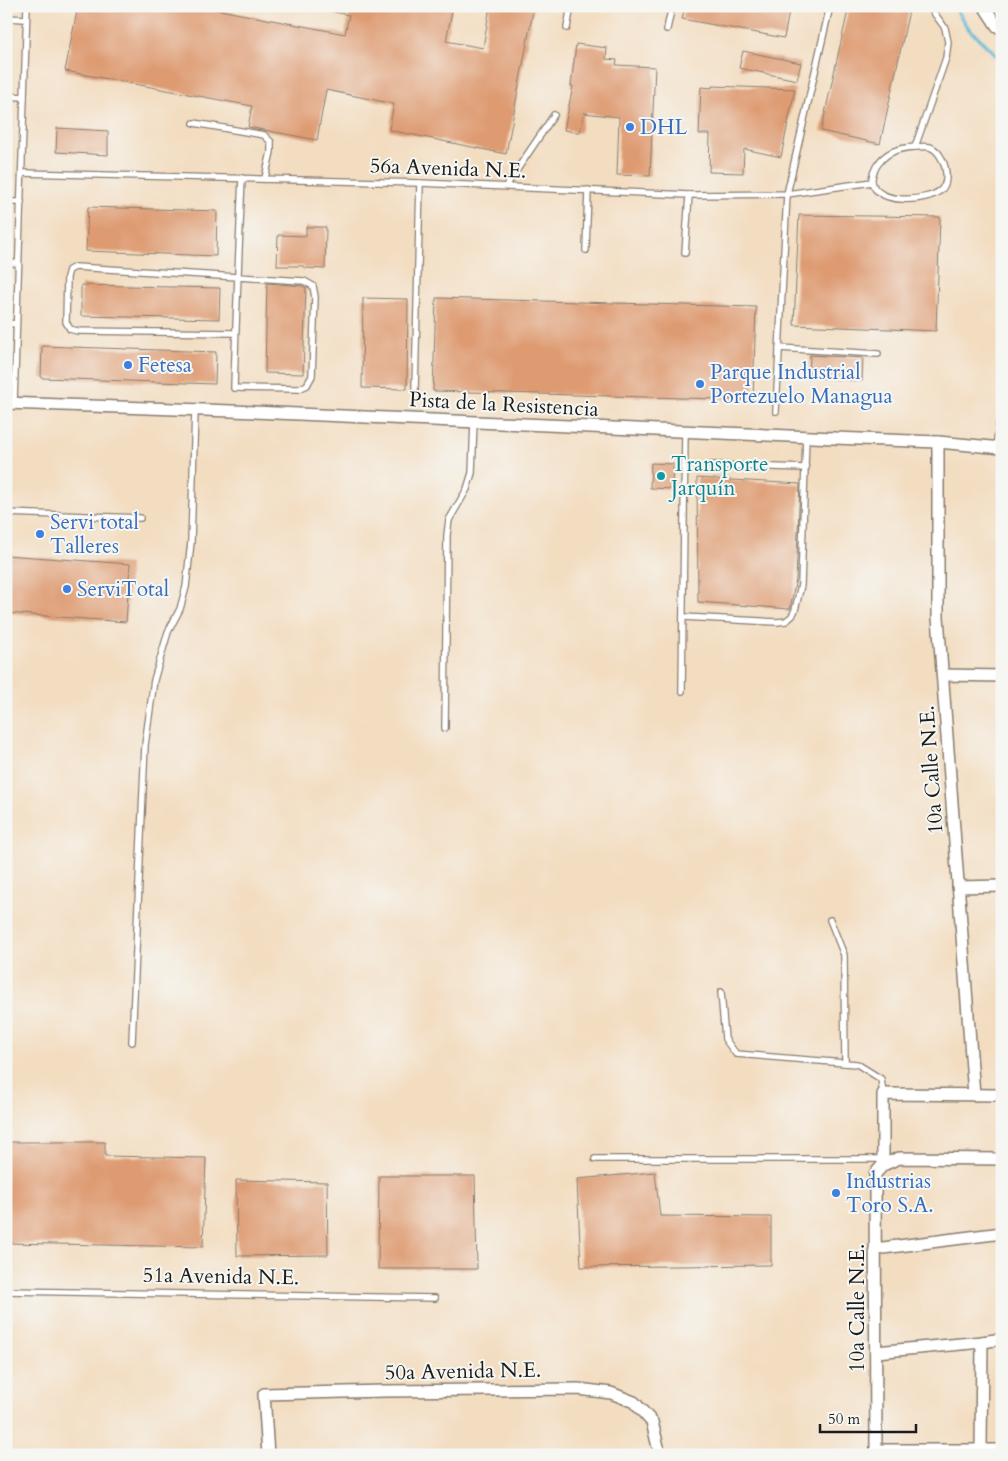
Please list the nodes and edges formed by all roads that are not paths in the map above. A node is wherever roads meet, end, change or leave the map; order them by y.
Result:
1 (27, 6) edge
2 (571, 6) edge
3 (672, 6) edge
4 (830, 6) edge
5 (929, 6) edge
6 (985, 7) edge
7 (6, 18) edge
8 (26, 19) junction
9 (567, 28) dead end
10 (667, 29) dead end
11 (1002, 29) edge
12 (6, 96) edge
13 (24, 97) junction
14 (554, 115) dead end
15 (194, 123) dead end
16 (915, 147) junction
17 (22, 173) junction
18 (242, 178) junction
19 (265, 178) junction
20 (872, 182) junction
21 (420, 183) junction
22 (506, 186) junction
23 (588, 190) junction
24 (787, 194) junction
25 (689, 195) junction
26 (6, 202) edge
27 (21, 202) junction
28 (586, 250) dead end
29 (685, 252) dead end
30 (6, 263) edge
31 (18, 263) junction
32 (238, 276) junction
33 (6, 323) edge
34 (16, 324) junction
35 (236, 333) junction
36 (779, 348) junction
37 (878, 354) dead end
38 (415, 390) dead end
39 (10, 403) edge
40 (195, 410) junction
41 (776, 412) dead end
42 (474, 422) junction
43 (1002, 424) edge
44 (685, 431) junction
45 (806, 437) junction
46 (938, 442) junction
47 (1001, 449) edge
48 (711, 465) dead end
49 (806, 468) junction
50 (6, 513) edge
51 (140, 518) dead end
52 (683, 617) junction
53 (943, 675) junction
54 (1002, 676) edge
55 (682, 691) dead end
56 (445, 728) dead end
57 (958, 886) junction
58 (1002, 886) edge
59 (830, 920) dead end
60 (721, 992) dead end
61 (132, 1042) dead end
62 (845, 1063) junction
63 (883, 1094) junction
64 (974, 1095) junction
65 (1002, 1095) edge
66 (595, 1159) dead end
67 (1002, 1159) edge
68 (883, 1162) junction
69 (1002, 1233) edge
70 (875, 1249) junction
71 (6, 1291) edge
72 (435, 1298) dead end
73 (1002, 1339) edge
74 (982, 1342) junction
75 (876, 1352) junction
76 (981, 1450) junction
77 (1002, 1450) edge
78 (876, 1452) edge
79 (268, 1455) edge
80 (660, 1455) edge

1 - 8 lane
2 - 9 lane
3 - 10 lane
4 - 24 lane
5 - 16 lane
6 - 11 street
7 - 8 lane
8 - 13 lane
12 - 13 lane
13 - 17 lane
14 - 22 lane
15 - 19 lane
16 - 20 lane
16 - 20 lane
17 - 18 lane, 56a Avenida N.E.
17 - 27 lane
18 - 19 lane, 56a Avenida N.E.
18 - 32 lane
19 - 21 lane, 56a Avenida N.E.
20 - 24 lane, 56a Avenida N.E.
21 - 22 lane, 56a Avenida N.E.
21 - 38 lane
22 - 23 lane, 56a Avenida N.E.
23 - 25 lane, 56a Avenida N.E.
23 - 28 lane
24 - 25 lane, 56a Avenida N.E.
24 - 36 lane
25 - 29 lane
26 - 27 lane
27 - 31 lane
30 - 31 lane
31 - 34 lane
32 - 35 lane
32 - 35 lane
32 - 35 lane
33 - 34 lane
34 - 39 lane
36 - 37 lane
36 - 41 lane
39 - 40 street, Pista de la Resistencia
40 - 42 street, Pista de la Resistencia
40 - 61 lane
42 - 44 street, Pista de la Resistencia
42 - 56 lane
43 - 47 street
44 - 45 street, Pista de la Resistencia
44 - 52 lane
45 - 46 street, Pista de la Resistencia
45 - 49 lane
46 - 47 street, Pista de la Resistencia
46 - 53 street, 10a Calle N.E.
48 - 49 lane
49 - 52 lane
50 - 51 lane
52 - 55 lane
53 - 54 street
53 - 57 street, 10a Calle N.E.
57 - 58 street
57 - 64 street, 10a Calle N.E.
59 - 62 lane
60 - 62 lane
62 - 63 lane
63 - 64 street
63 - 68 street
64 - 65 street
66 - 68 lane
67 - 68 street
68 - 70 street, 10a Calle N.E.
69 - 70 street
70 - 75 street, 10a Calle N.E.
71 - 72 lane, 51a Avenida N.E.
73 - 74 street
74 - 75 street
74 - 76 street
75 - 78 street, 10a Calle N.E.
76 - 77 street
76 - 78 street
79 - 80 street, 50a Avenida N.E.

